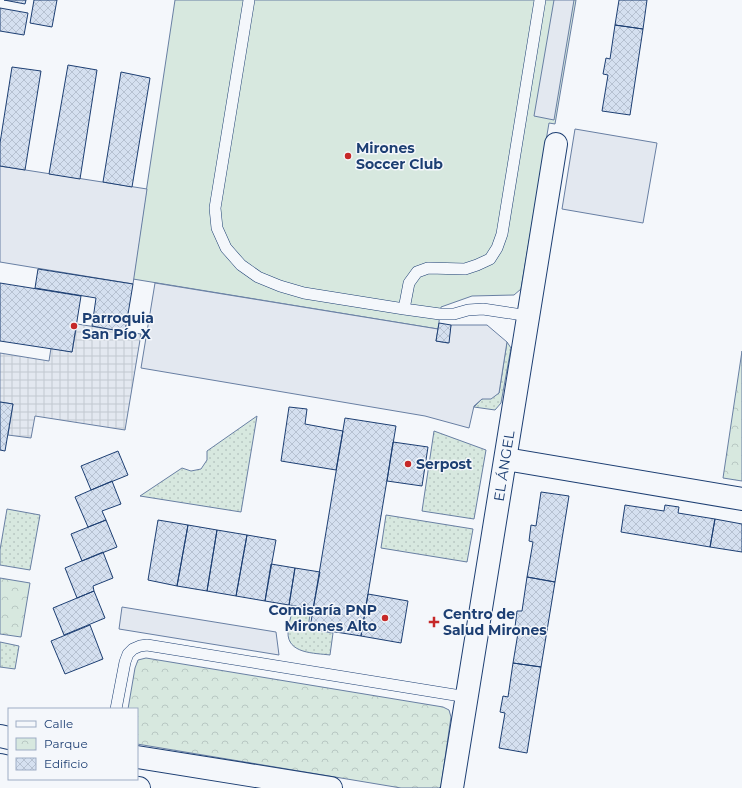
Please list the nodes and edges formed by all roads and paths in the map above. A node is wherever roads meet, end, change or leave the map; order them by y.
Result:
1 (249, 0) edge
2 (540, 0) edge
3 (556, 144) dead end
4 (404, 309) junction
5 (529, 316) junction
6 (506, 459) junction
7 (742, 499) edge
8 (467, 697) junction
9 (116, 708) edge
10 (138, 757) edge
11 (62, 780) edge
12 (87, 780) edge
13 (0, 787) edge
14 (139, 788) edge
15 (331, 788) edge
16 (452, 788) edge

1 - 4 lane
2 - 4 lane
3 - 5 street, EL ÁNGEL
4 - 5 lane
5 - 6 street, EL ÁNGEL
6 - 7 street
6 - 8 street, EL ÁNGEL
8 - 9 lane
8 - 16 street, EL ÁNGEL
10 - 15 street
11 - 13 street
12 - 14 street

